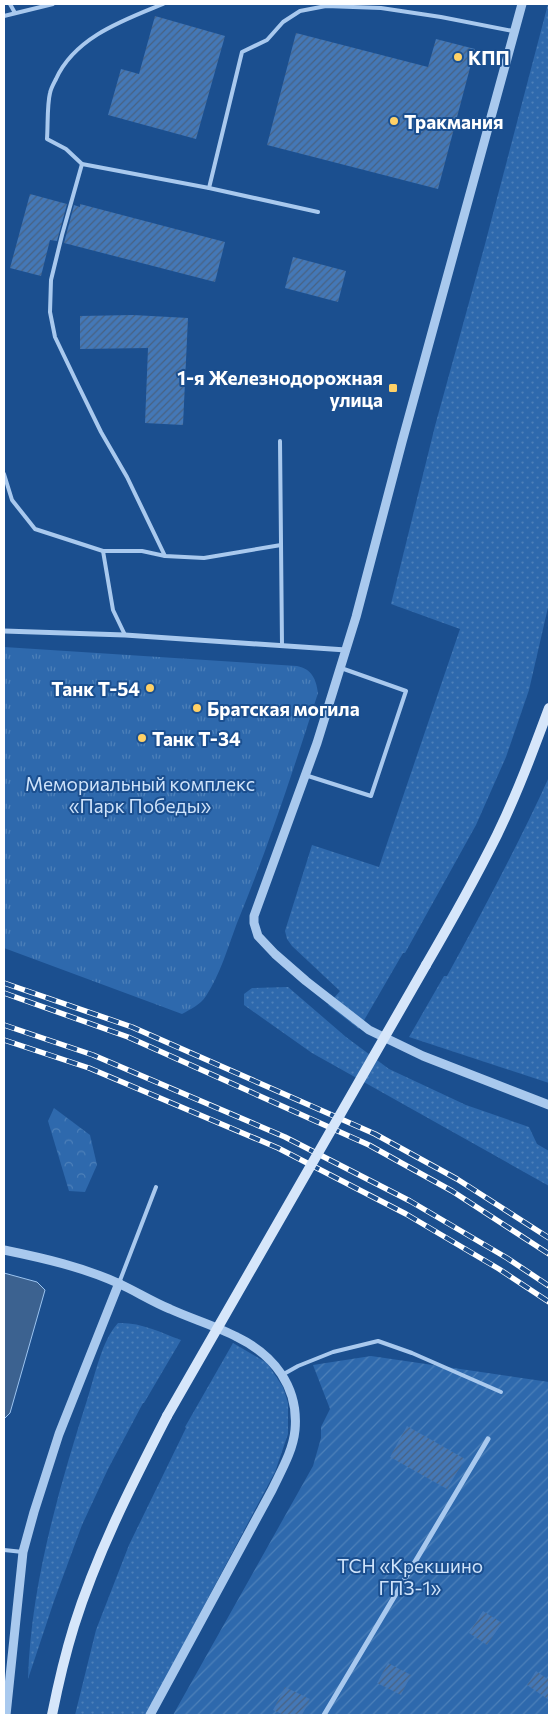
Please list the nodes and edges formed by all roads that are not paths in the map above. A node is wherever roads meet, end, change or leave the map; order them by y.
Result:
1 (10, 4) edge
2 (53, 4) edge
3 (163, 4) edge
4 (300, 4) edge
5 (522, 4) edge
6 (300, 11) junction
7 (15, 13) junction
8 (4, 16) edge
9 (515, 32) junction
10 (82, 164) junction
11 (209, 188) junction
12 (318, 212) dead end
13 (280, 441) dead end
14 (4, 474) edge
15 (281, 545) junction
16 (103, 551) junction
17 (165, 556) junction
18 (4, 631) edge
19 (125, 635) junction
20 (282, 645) junction
21 (346, 650) junction
22 (341, 668) junction
23 (549, 708) edge
24 (305, 775) junction
25 (549, 1105) edge
26 (156, 1187) dead end
27 (4, 1250) edge
28 (119, 1283) junction
29 (282, 1375) junction
30 (501, 1392) dead end
31 (488, 1439) dead end
32 (4, 1550) edge
33 (23, 1552) junction
34 (6, 1715) edge
35 (52, 1715) edge
36 (150, 1715) edge
37 (324, 1715) edge

1 - 7 lane
2 - 7 lane
3 - 10 lane
4 - 6 lane
5 - 9 street
6 - 9 lane
6 - 11 lane
7 - 8 lane
9 - 21 street
10 - 11 lane
10 - 17 lane
11 - 12 lane
13 - 15 lane
14 - 16 lane
15 - 17 lane
15 - 20 lane
16 - 17 lane
16 - 19 lane
18 - 19 street
19 - 20 street
20 - 21 street
21 - 22 street
22 - 24 street
22 - 24 lane
23 - 35 main road, bridge
24 - 25 street
26 - 28 lane
27 - 28 street
28 - 29 street
28 - 33 street
29 - 30 lane
29 - 36 street
31 - 37 street
32 - 33 lane
33 - 34 street

